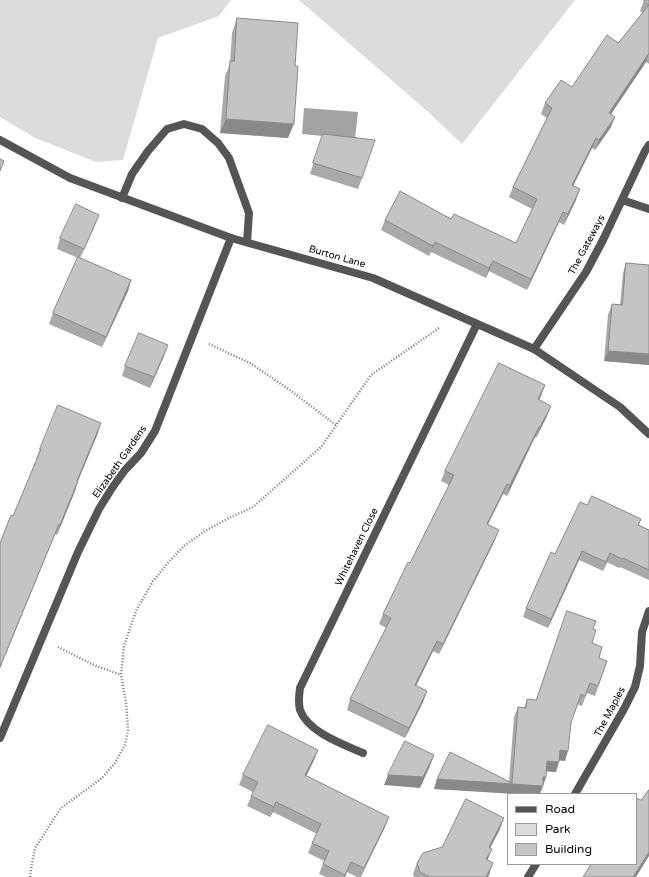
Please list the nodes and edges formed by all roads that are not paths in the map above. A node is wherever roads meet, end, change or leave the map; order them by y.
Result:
1 (0, 140) edge
2 (649, 145) edge
3 (122, 198) junction
4 (622, 200) junction
5 (649, 209) edge
6 (231, 238) junction
7 (247, 242) junction
8 (477, 324) junction
9 (534, 349) junction
10 (649, 434) edge
11 (649, 611) edge
12 (0, 738) edge
13 (363, 753) dead end
14 (577, 793) edge
15 (535, 865) edge
16 (528, 877) edge

1 - 3 street, Burton Lane
2 - 4 street, The Gateways
3 - 6 street, Burton Lane
3 - 7 street
4 - 5 street
4 - 9 street, The Gateways
6 - 7 street, Burton Lane
6 - 12 street, Elizabeth Gardens
7 - 8 street, Burton Lane
8 - 9 street, Burton Lane
8 - 13 street, Whitehaven Close
9 - 10 street, Burton Lane
11 - 14 street, The Maples
15 - 16 street

